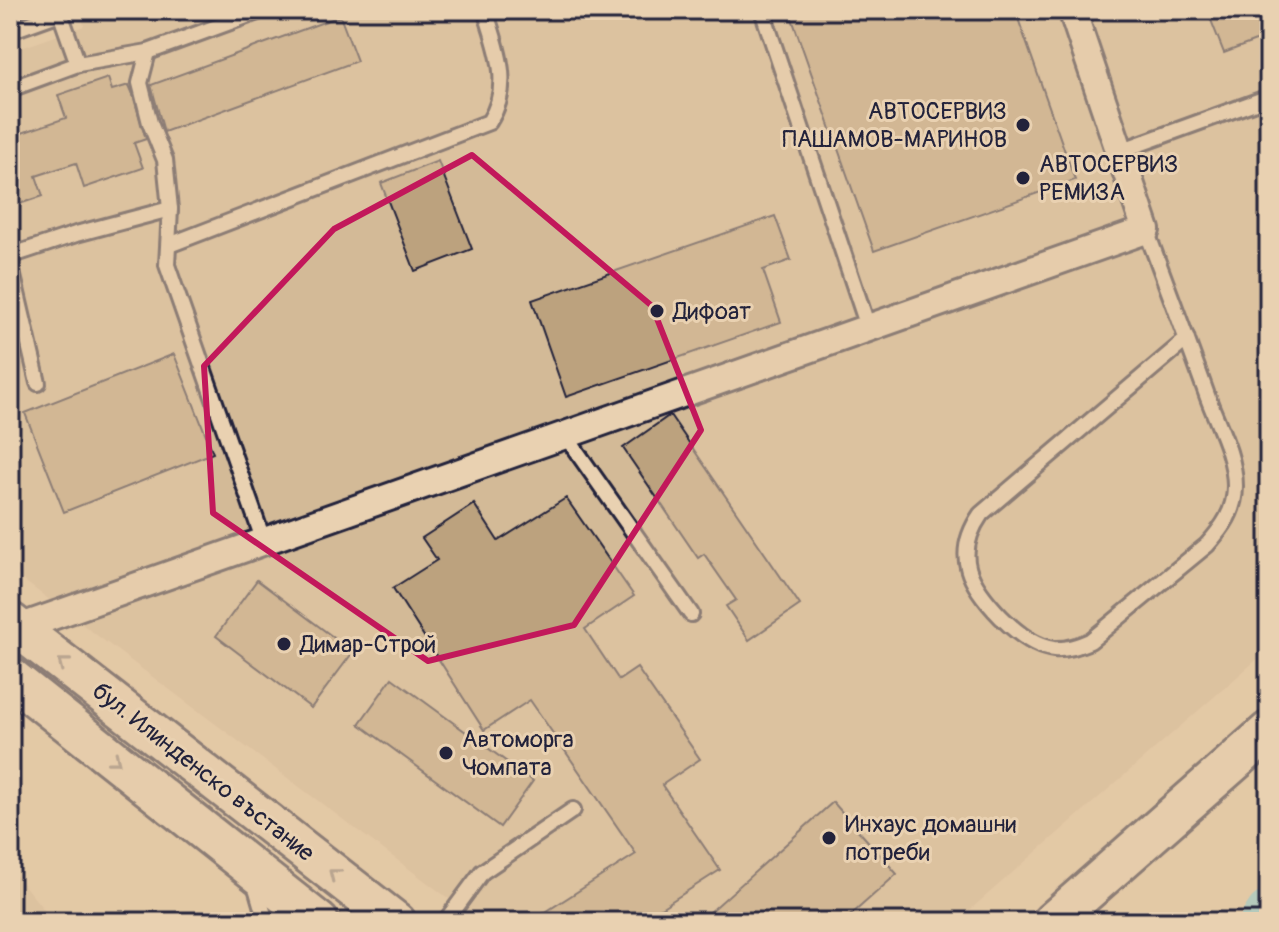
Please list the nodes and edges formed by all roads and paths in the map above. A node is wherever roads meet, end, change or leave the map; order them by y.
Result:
1 (263, 10) edge
2 (485, 10) edge
3 (762, 10) edge
4 (1072, 10) edge
5 (10, 31) edge
6 (148, 52) junction
7 (78, 64) junction
8 (10, 89) edge
9 (1269, 97) edge
10 (1120, 151) junction
11 (170, 209) junction
12 (1146, 230) junction
13 (169, 245) junction
14 (10, 256) edge
15 (10, 263) edge
16 (868, 327) junction
17 (1187, 339) junction
18 (38, 383) dead end
19 (565, 435) junction
20 (264, 542) junction
21 (691, 614) dead end
22 (12, 627) edge
23 (10, 677) edge
24 (1269, 731) edge
25 (573, 810) dead end
26 (251, 868) junction
27 (266, 922) edge
28 (319, 922) edge
29 (396, 922) edge
30 (445, 922) edge
31 (1052, 922) edge

1 - 6 lane
2 - 13 lane
3 - 16 lane
4 - 10 street
5 - 7 lane
6 - 7 lane
6 - 11 lane
7 - 8 lane
9 - 10 lane
10 - 12 street
11 - 13 lane
11 - 14 lane
12 - 16 street
12 - 17 lane
13 - 20 lane
15 - 18 lane
16 - 19 street
17 - 17 lane
19 - 20 street
19 - 21 lane
20 - 22 street
29 -> 22 main road, бул. Илинденско въстание
23 -> 26 main road, бул. Илинденско въстание
24 - 31 main road
25 - 30 lane
26 - 27 lane
26 - 28 main road, бул. Илинденско въстание

